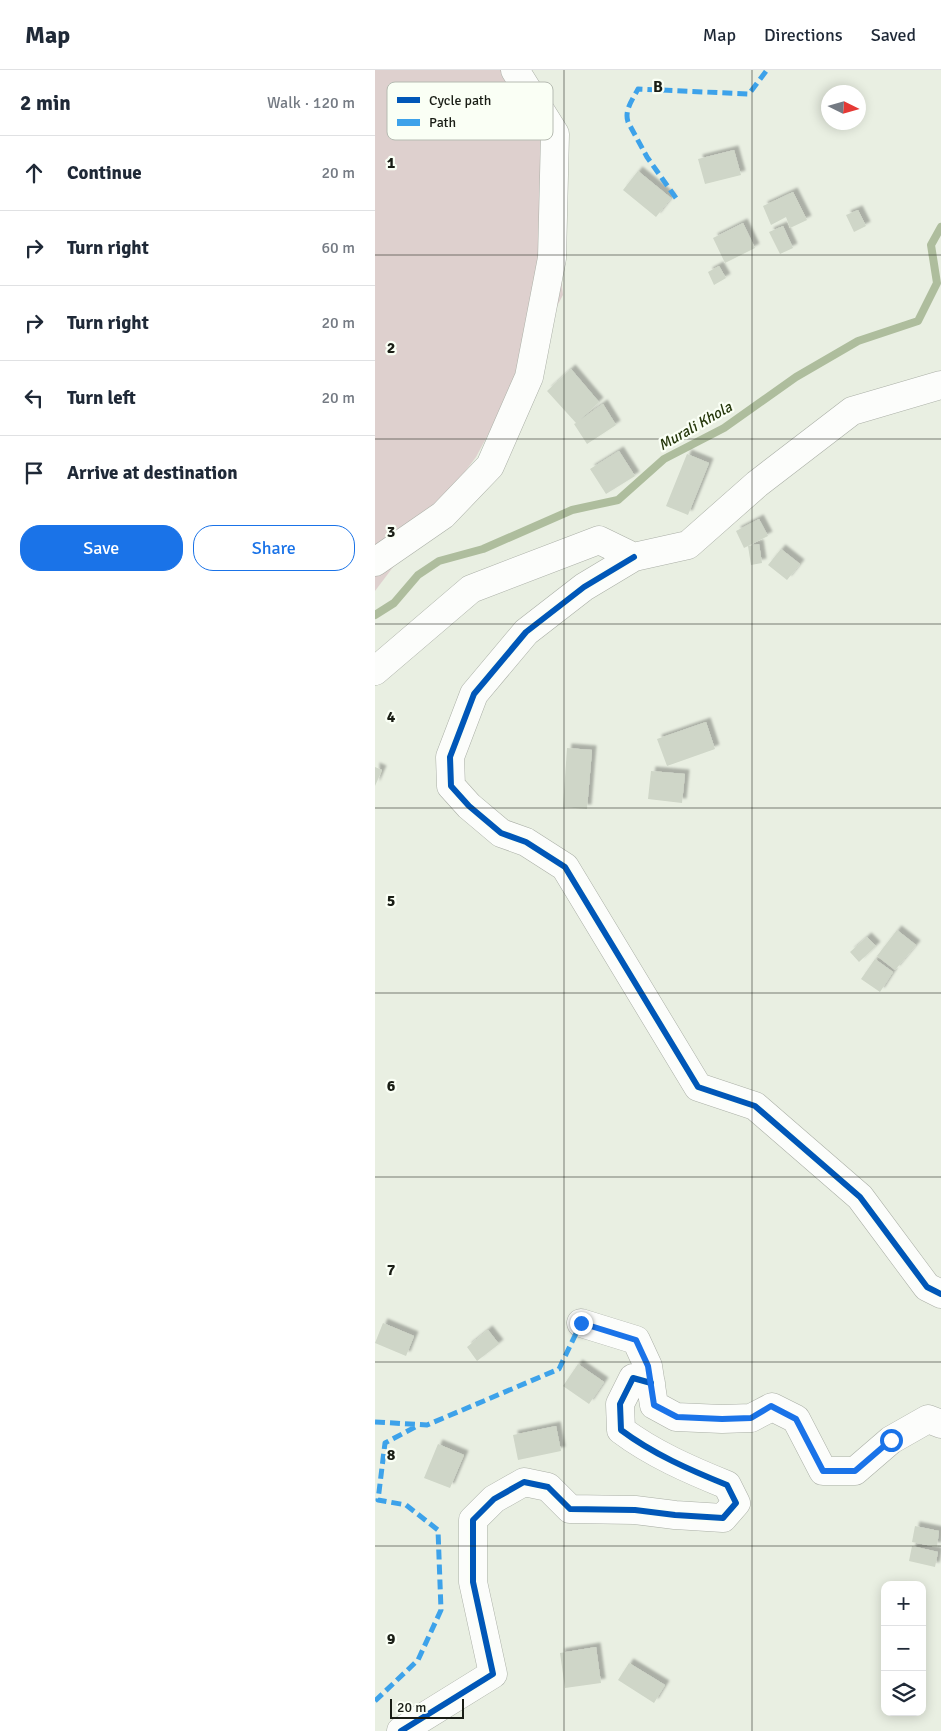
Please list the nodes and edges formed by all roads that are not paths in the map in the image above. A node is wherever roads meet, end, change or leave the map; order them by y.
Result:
1 (515, 70) edge
2 (522, 82) edge
3 (553, 131) edge
4 (941, 385) edge
5 (634, 557) junction
6 (375, 562) edge
7 (375, 671) edge
8 (941, 1294) edge
9 (581, 1323) dead end
10 (651, 1383) junction
11 (941, 1424) edge
12 (401, 1731) edge

1 - 2 street
3 - 6 street
4 - 5 street
5 - 7 street
5 - 8 street
9 - 10 street
10 - 11 street
10 - 12 street

